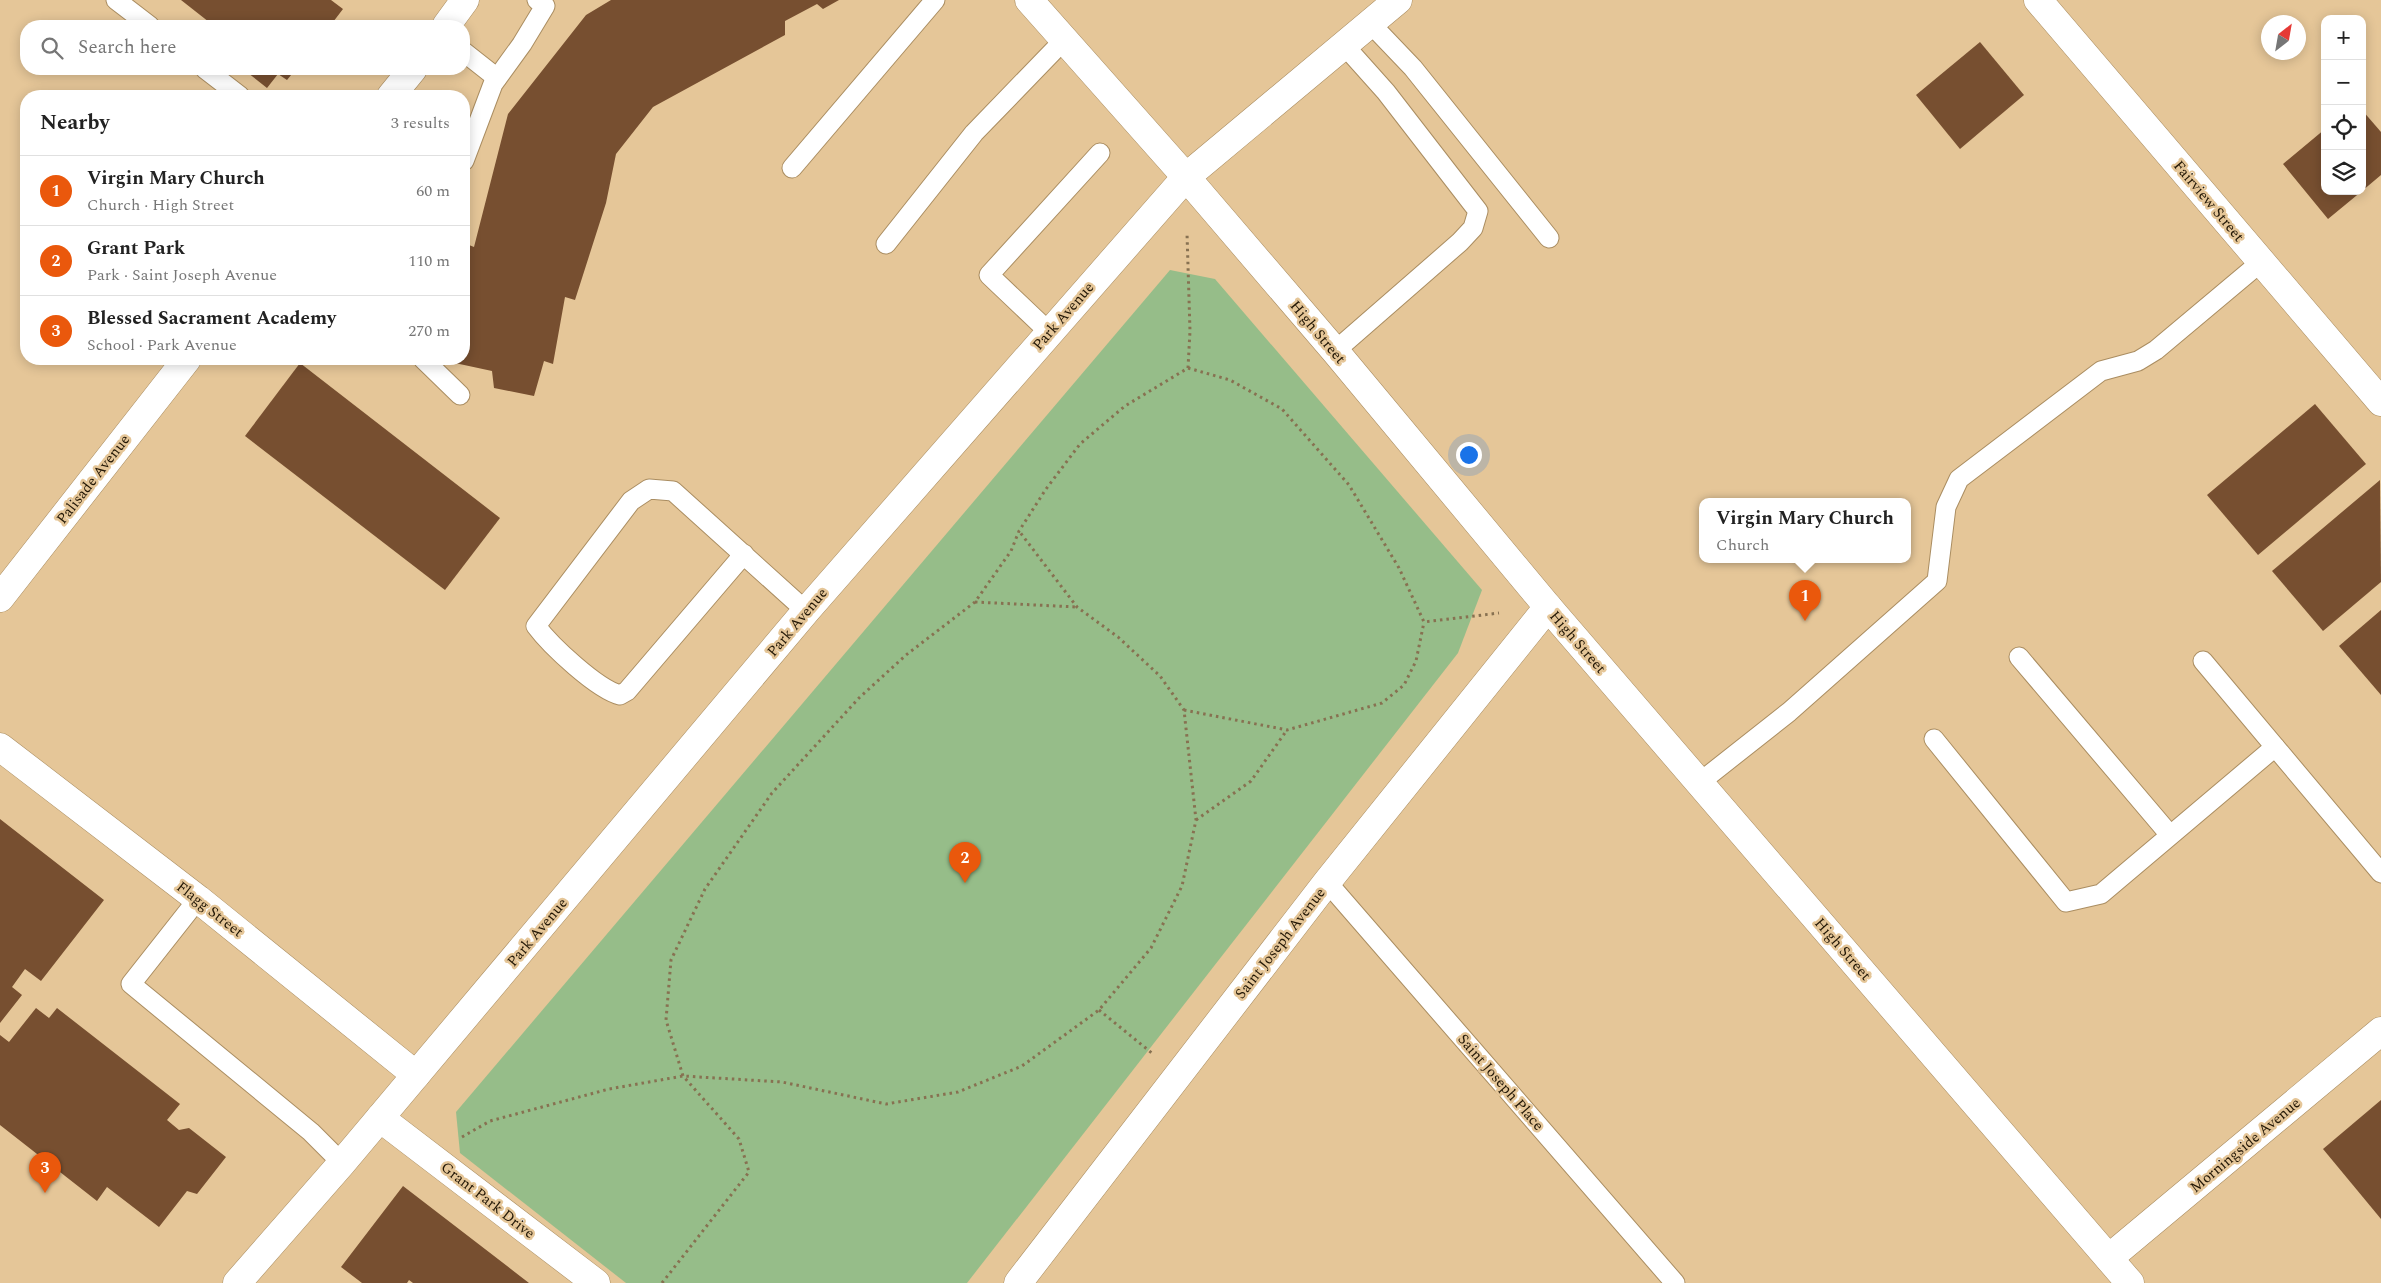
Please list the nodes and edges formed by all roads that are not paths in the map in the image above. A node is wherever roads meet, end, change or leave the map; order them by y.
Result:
1 (116, 0) edge
2 (466, 0) edge
3 (935, 0) edge
4 (1029, 0) edge
5 (1398, 0) edge
6 (2038, 0) edge
7 (547, 2) edge
8 (142, 20) edge
9 (451, 20) edge
10 (1370, 23) junction
11 (1064, 40) junction
12 (1344, 45) junction
13 (470, 57) edge
14 (213, 75) edge
15 (408, 75) edge
16 (497, 78) junction
17 (232, 90) edge
18 (396, 90) edge
19 (470, 146) edge
20 (1100, 153) dead end
21 (792, 168) dead end
22 (1186, 177) junction
23 (1549, 238) dead end
24 (886, 244) dead end
25 (2261, 262) junction
26 (1049, 332) junction
27 (1335, 351) junction
28 (182, 365) edge
29 (429, 365) edge
30 (2378, 394) edge
31 (460, 395) dead end
32 (744, 554) junction
33 (0, 598) edge
34 (1548, 607) junction
35 (806, 611) junction
36 (2019, 657) dead end
37 (2203, 661) dead end
38 (1934, 739) dead end
39 (0, 747) edge
40 (2275, 747) junction
41 (1700, 783) junction
42 (2170, 835) junction
43 (2381, 873) edge
44 (1327, 882) junction
45 (198, 899) junction
46 (2381, 1031) edge
47 (416, 1075) junction
48 (380, 1118) junction
49 (342, 1163) junction
50 (2109, 1258) junction
51 (237, 1283) edge
52 (596, 1283) edge
53 (1018, 1283) edge
54 (1675, 1283) edge
55 (2130, 1283) edge

1 - 8 lane
2 - 9 street
3 - 21 lane
4 - 11 street, High Street
5 - 10 street, Park Avenue
6 - 25 street, Fairview Street
7 - 16 lane
10 - 12 street, Park Avenue
10 - 23 lane
11 - 22 street, High Street
11 - 24 lane
12 - 22 street, Park Avenue
12 - 27 lane
13 - 16 lane
14 - 17 lane
15 - 18 street
16 - 19 lane
20 - 26 lane
22 - 26 street, Park Avenue
22 - 27 street, High Street
25 - 30 street, Fairview Street
25 - 41 lane
26 - 35 street, Park Avenue
27 - 34 street, High Street
28 - 33 street, Palisade Avenue
29 - 31 lane
32 - 32 lane
32 - 35 lane
34 - 41 street, High Street
34 - 44 street, Saint Joseph Avenue
35 - 47 street, Park Avenue
36 - 42 lane
37 - 40 lane
38 - 42 lane
39 - 45 street, Flagg Street
40 - 42 lane
40 - 43 lane
41 - 50 street, High Street
44 - 53 street, Saint Joseph Avenue
44 - 54 lane, Saint Joseph Place
45 - 47 street, Flagg Street
45 - 49 lane
46 - 50 street, Morningside Avenue
47 - 48 street, Park Avenue
48 - 49 street, Park Avenue
48 - 52 street, Grant Park Drive
49 - 51 street, Park Avenue
50 - 55 street, High Street

